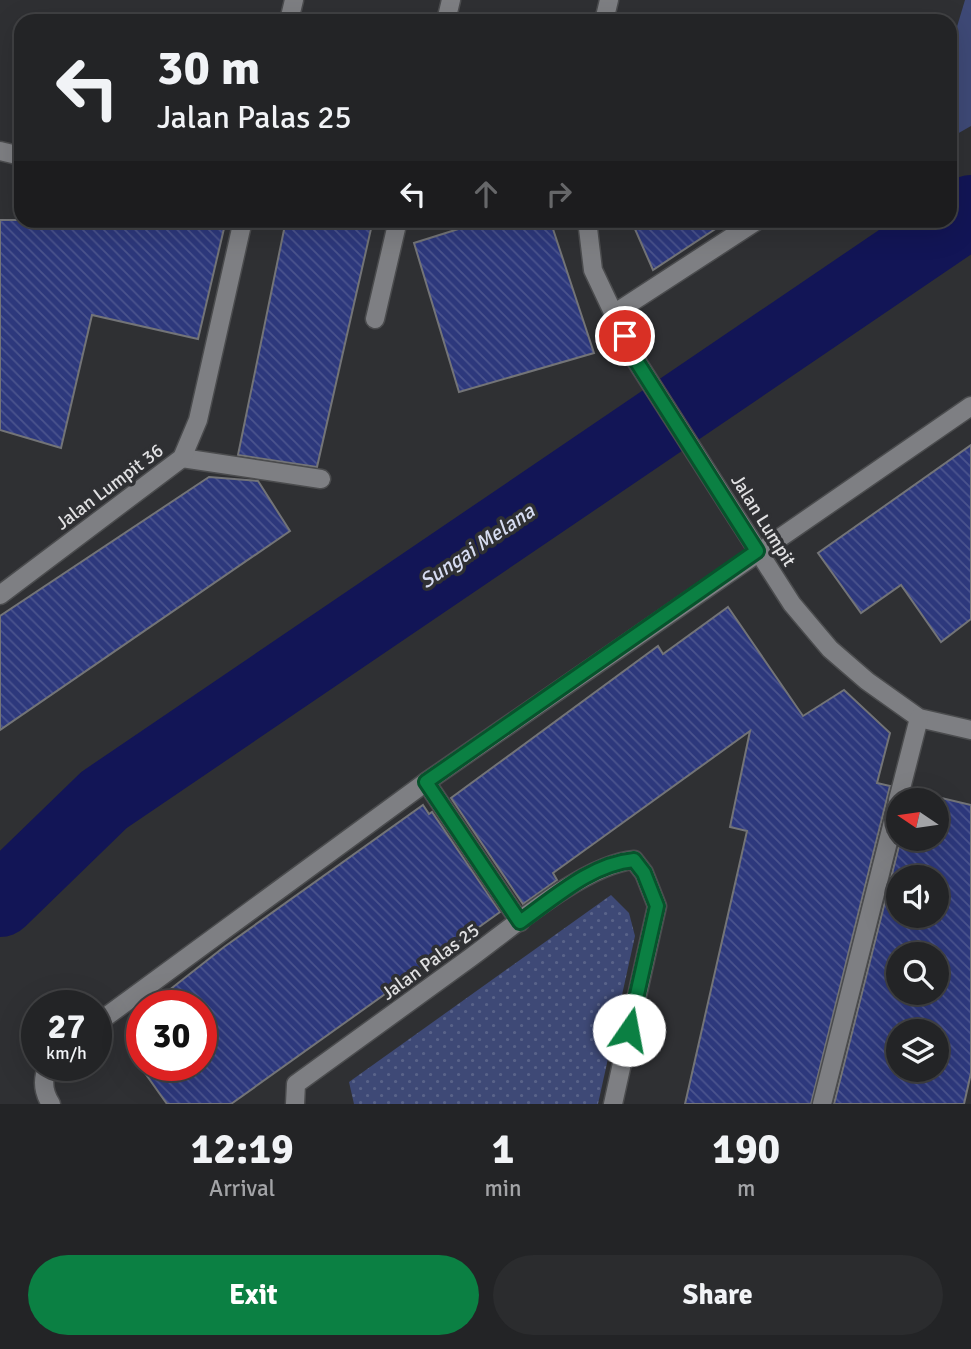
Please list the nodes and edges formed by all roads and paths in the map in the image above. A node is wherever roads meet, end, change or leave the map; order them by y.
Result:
1 (241, 228) edge
2 (396, 228) edge
3 (588, 228) edge
4 (746, 228) edge
5 (615, 313) junction
6 (375, 319) dead end
7 (971, 406) edge
8 (182, 458) junction
9 (321, 479) dead end
10 (757, 551) junction
11 (0, 595) edge
12 (919, 718) junction
13 (971, 730) edge
14 (426, 782) junction
15 (901, 788) edge
16 (886, 849) edge
17 (520, 922) junction
18 (112, 1012) edge
19 (44, 1081) edge
20 (51, 1104) edge
21 (295, 1104) edge
22 (613, 1104) edge
23 (822, 1104) edge

1 - 8 street, Jalan Lumpit 36
2 - 6 street
3 - 5 street, Jalan Lumpit
4 - 5 street
5 - 10 street, Jalan Lumpit
7 - 10 street
8 - 9 street
8 - 11 street, Jalan Lumpit 36
10 - 12 street, Jalan Lumpit
10 - 14 street
12 - 13 street, Jalan Lumpit
12 - 15 street
14 - 17 street
14 - 18 street
16 - 23 street
17 - 21 street, Jalan Palas 25
17 - 22 street, Jalan Palas 25
19 - 20 street

